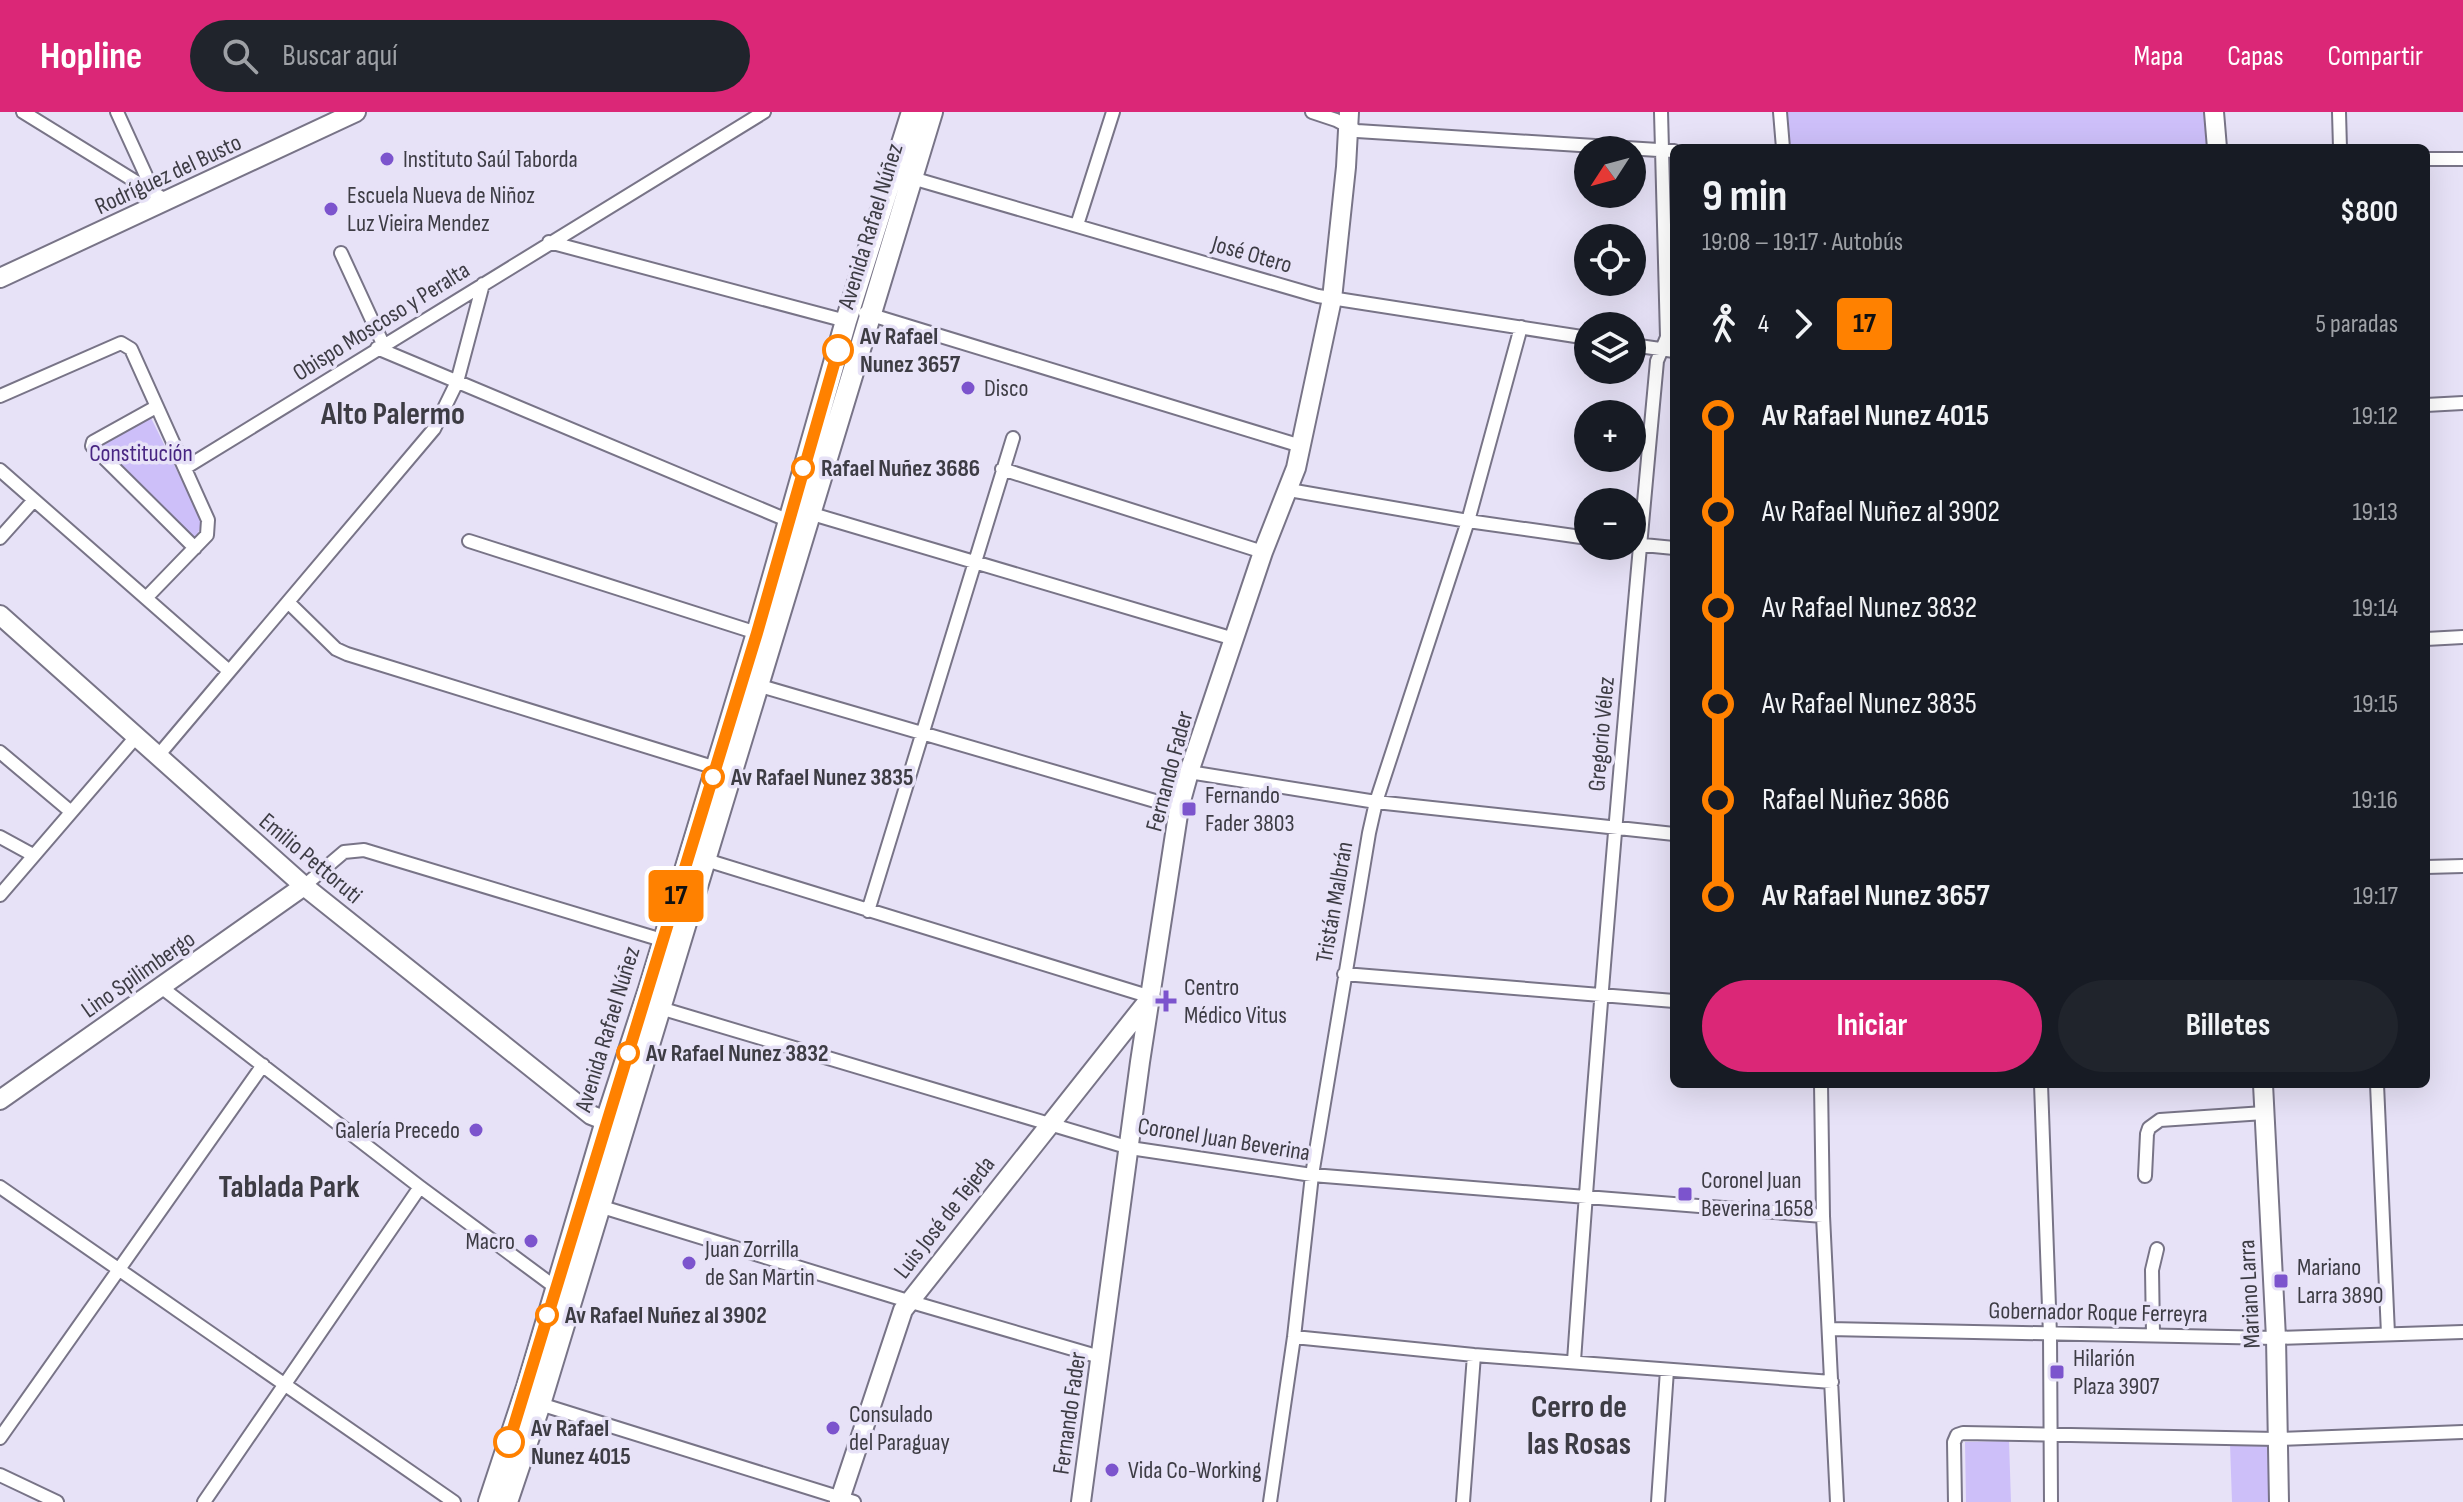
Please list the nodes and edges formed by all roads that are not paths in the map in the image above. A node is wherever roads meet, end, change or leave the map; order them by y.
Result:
1 (23, 112) edge
2 (356, 112) edge
3 (764, 112) edge
4 (912, 112) edge
5 (932, 112) edge
6 (1113, 112) edge
7 (1312, 112) edge
8 (1661, 112) edge
9 (1780, 112) edge
10 (2214, 112) edge
11 (2339, 112) edge
12 (119, 113) edge
13 (326, 118) edge
14 (1348, 119) edge
15 (1783, 144) edge
16 (2217, 144) edge
17 (2340, 144) edge
18 (1669, 150) edge
19 (2430, 159) edge
20 (2463, 159) edge
21 (912, 178) junction
22 (161, 197) junction
23 (1077, 225) junction
24 (549, 242) junction
25 (341, 253) dead end
26 (0, 278) edge
27 (483, 284) junction
28 (1332, 299) junction
29 (856, 314) junction
30 (1521, 327) junction
31 (1574, 336) edge
32 (380, 346) junction
33 (1646, 347) edge
34 (1668, 350) edge
35 (457, 382) junction
36 (0, 396) edge
37 (2463, 403) edge
38 (2430, 405) edge
39 (156, 407) junction
40 (1013, 438) dead end
41 (1301, 446) junction
42 (185, 468) junction
43 (1002, 469) junction
44 (0, 470) edge
45 (1643, 488) edge
46 (1289, 490) junction
47 (34, 500) junction
48 (809, 513) junction
49 (787, 520) junction
50 (1468, 521) junction
51 (1574, 536) edge
52 (0, 538) edge
53 (469, 541) dead end
54 (1646, 546) edge
55 (195, 548) junction
56 (1670, 548) edge
57 (1263, 552) junction
58 (974, 560) junction
59 (1635, 560) edge
60 (146, 598) junction
61 (289, 603) junction
62 (0, 615) edge
63 (757, 633) junction
64 (2463, 637) edge
65 (1234, 639) junction
66 (2430, 639) edge
67 (229, 671) junction
68 (757, 685) junction
69 (922, 734) junction
70 (135, 738) junction
71 (0, 752) edge
72 (157, 757) junction
73 (716, 768) junction
74 (1189, 772) junction
75 (1376, 802) junction
76 (1179, 808) junction
77 (70, 811) junction
78 (1615, 830) junction
79 (1670, 834) edge
80 (0, 837) edge
81 (33, 855) junction
82 (706, 860) junction
83 (2463, 866) edge
84 (2430, 867) edge
85 (304, 886) junction
86 (0, 895) edge
87 (868, 911) junction
88 (662, 940) junction
89 (1344, 974) junction
90 (161, 987) junction
91 (649, 989) junction
92 (1602, 994) junction
93 (1151, 997) junction
94 (1670, 1001) edge
95 (660, 1008) junction
96 (263, 1065) junction
97 (1821, 1088) edge
98 (2041, 1088) edge
99 (2263, 1088) edge
100 (2377, 1088) edge
101 (0, 1100) edge
102 (2264, 1113) junction
103 (627, 1118) junction
104 (606, 1121) junction
105 (1048, 1124) junction
106 (1130, 1148) junction
107 (1312, 1175) junction
108 (2145, 1176) dead end
109 (0, 1187) edge
110 (420, 1187) junction
111 (1586, 1196) junction
112 (599, 1206) junction
113 (1823, 1216) junction
114 (2157, 1249) dead end
115 (116, 1269) junction
116 (555, 1287) junction
117 (908, 1301) junction
118 (1829, 1329) junction
119 (2463, 1332) edge
120 (2153, 1334) junction
121 (2388, 1334) junction
122 (2050, 1335) junction
123 (1294, 1337) junction
124 (2276, 1338) junction
125 (1474, 1355) junction
126 (1100, 1357) junction
127 (1574, 1361) junction
128 (1667, 1370) junction
129 (1832, 1382) junction
130 (285, 1384) junction
131 (540, 1404) junction
132 (2463, 1432) edge
133 (2051, 1434) junction
134 (0, 1438) edge
135 (2277, 1439) junction
136 (0, 1475) edge
137 (845, 1501) edge
138 (57, 1502) edge
139 (204, 1502) edge
140 (454, 1502) edge
141 (489, 1502) edge
142 (507, 1502) edge
143 (1081, 1502) edge
144 (1270, 1502) edge
145 (1463, 1502) edge
146 (1658, 1502) edge
147 (1837, 1502) edge
148 (1955, 1502) edge
149 (2051, 1502) edge
150 (2279, 1502) edge

1 - 22 street
2 - 13 main road, Rodríguez del Busto
3 - 24 street, Obispo Moscoso y Peralta
4 - 29 main road, Avenida Rafael Núñez
5 - 21 main road, Avenida Rafael Núñez
6 - 23 street
7 - 14 street
8 - 18 street, Gregorio Vélez
9 - 15 street
10 - 16 main road
11 - 17 street
12 - 22 street
13 - 22 main road, Rodríguez del Busto
14 - 18 street
14 - 28 main road, Fernando Fader
18 - 34 street, Gregorio Vélez
19 - 20 street
21 - 23 street, José Otero
21 - 29 main road, Avenida Rafael Núñez
22 - 26 main road, Rodríguez del Busto
23 - 28 street, José Otero
24 - 27 street, Obispo Moscoso y Peralta
24 - 29 street
25 - 32 street
27 - 32 street, Obispo Moscoso y Peralta
27 - 35 street
28 - 30 street, José Otero
28 - 41 main road, Fernando Fader
29 - 41 street
29 - 48 main road, Avenida Rafael Núñez
29 - 49 main road, Avenida Rafael Núñez
30 - 31 street, José Otero
30 - 50 street, Tristán Malbrán
32 - 35 street
32 - 42 street, Obispo Moscoso y Peralta
33 - 34 street
34 - 45 street, Gregorio Vélez
35 - 49 street
35 - 61 street
36 - 39 street
37 - 38 street
39 - 42 street
39 - 55 street
40 - 43 street
41 - 46 main road, Fernando Fader
42 - 55 street
43 - 57 street
43 - 58 street
44 - 47 street
46 - 50 street
46 - 57 main road, Fernando Fader
47 - 52 street
47 - 60 street
48 - 58 street
48 - 68 main road, Avenida Rafael Núñez
49 - 63 main road, Avenida Rafael Núñez
50 - 51 street
50 - 75 street, Tristán Malbrán
53 - 63 street
54 - 56 street
55 - 60 street
57 - 65 main road, Fernando Fader
58 - 65 street
58 - 69 street
59 - 78 street, Gregorio Vélez
60 - 67 street
61 - 67 street
61 - 73 street
62 - 70 main road, Emilio Pettoruti
63 - 73 main road, Avenida Rafael Núñez
64 - 66 street
65 - 74 main road, Fernando Fader
67 - 72 street
68 - 69 street
68 - 82 main road, Avenida Rafael Núñez
69 - 76 street
69 - 87 street
70 - 72 main road, Emilio Pettoruti
70 - 77 street
71 - 77 street
72 - 85 main road, Emilio Pettoruti
73 - 88 main road, Avenida Rafael Núñez
74 - 75 street
74 - 76 main road, Fernando Fader
75 - 78 street
75 - 89 street, Tristán Malbrán
76 - 93 main road, Fernando Fader
77 - 81 street
78 - 79 street
78 - 92 street, Gregorio Vélez
80 - 81 street
81 - 86 street
82 - 87 street
82 - 95 main road, Avenida Rafael Núñez
83 - 84 street
85 - 88 street
85 - 90 main road, Lino Spilimbergo
85 - 104 main road, Emilio Pettoruti
87 - 93 street
88 - 91 main road, Avenida Rafael Núñez
89 - 92 street
89 - 107 street, Tristán Malbrán
90 - 96 street
90 - 101 main road, Lino Spilimbergo
91 - 95 street
91 - 104 main road, Avenida Rafael Núñez
92 - 94 street
92 - 111 street, Gregorio Vélez
93 - 105 main road, Luis José de Tejeda
93 - 106 main road, Fernando Fader
95 - 103 main road, Avenida Rafael Núñez
95 - 105 street, Coronel Juan Beverina
96 - 110 street
96 - 115 street
97 - 113 street
98 - 122 street
99 - 102 main road, Mariano Larra
100 - 121 street
102 - 108 street
102 - 124 main road, Mariano Larra
103 - 104 main road
103 - 112 main road, Avenida Rafael Núñez
104 - 116 main road, Avenida Rafael Núñez
105 - 106 street, Coronel Juan Beverina
105 - 117 main road, Luis José de Tejeda
106 - 107 street, Coronel Juan Beverina
106 - 126 main road, Fernando Fader
107 - 111 street, Coronel Juan Beverina
107 - 123 street, Tristán Malbrán
109 - 115 street
110 - 116 street
110 - 130 street
111 - 113 street, Coronel Juan Beverina
111 - 127 street, Gregorio Vélez
112 - 117 street
112 - 131 main road, Avenida Rafael Núñez
113 - 118 street
114 - 120 street
115 - 130 street
115 - 134 street
116 - 141 main road, Avenida Rafael Núñez
117 - 126 street
117 - 137 main road, Luis José de Tejeda
118 - 122 street, Gobernador Roque Ferreyra
118 - 129 street
119 - 121 street, Gobernador Roque Ferreyra
120 - 122 street, Gobernador Roque Ferreyra
120 - 124 street, Gobernador Roque Ferreyra
121 - 124 street, Gobernador Roque Ferreyra
122 - 133 street
123 - 125 street
123 - 144 street, Tristán Malbrán
124 - 135 main road, Mariano Larra
125 - 127 street
125 - 145 street
126 - 143 main road, Fernando Fader
127 - 128 street
128 - 129 street
128 - 146 street
129 - 147 street
130 - 139 street
130 - 140 street
131 - 137 street
131 - 142 main road, Avenida Rafael Núñez
132 - 135 street
133 - 135 street
133 - 148 street
133 - 149 street
135 - 150 main road, Mariano Larra
136 - 138 street

